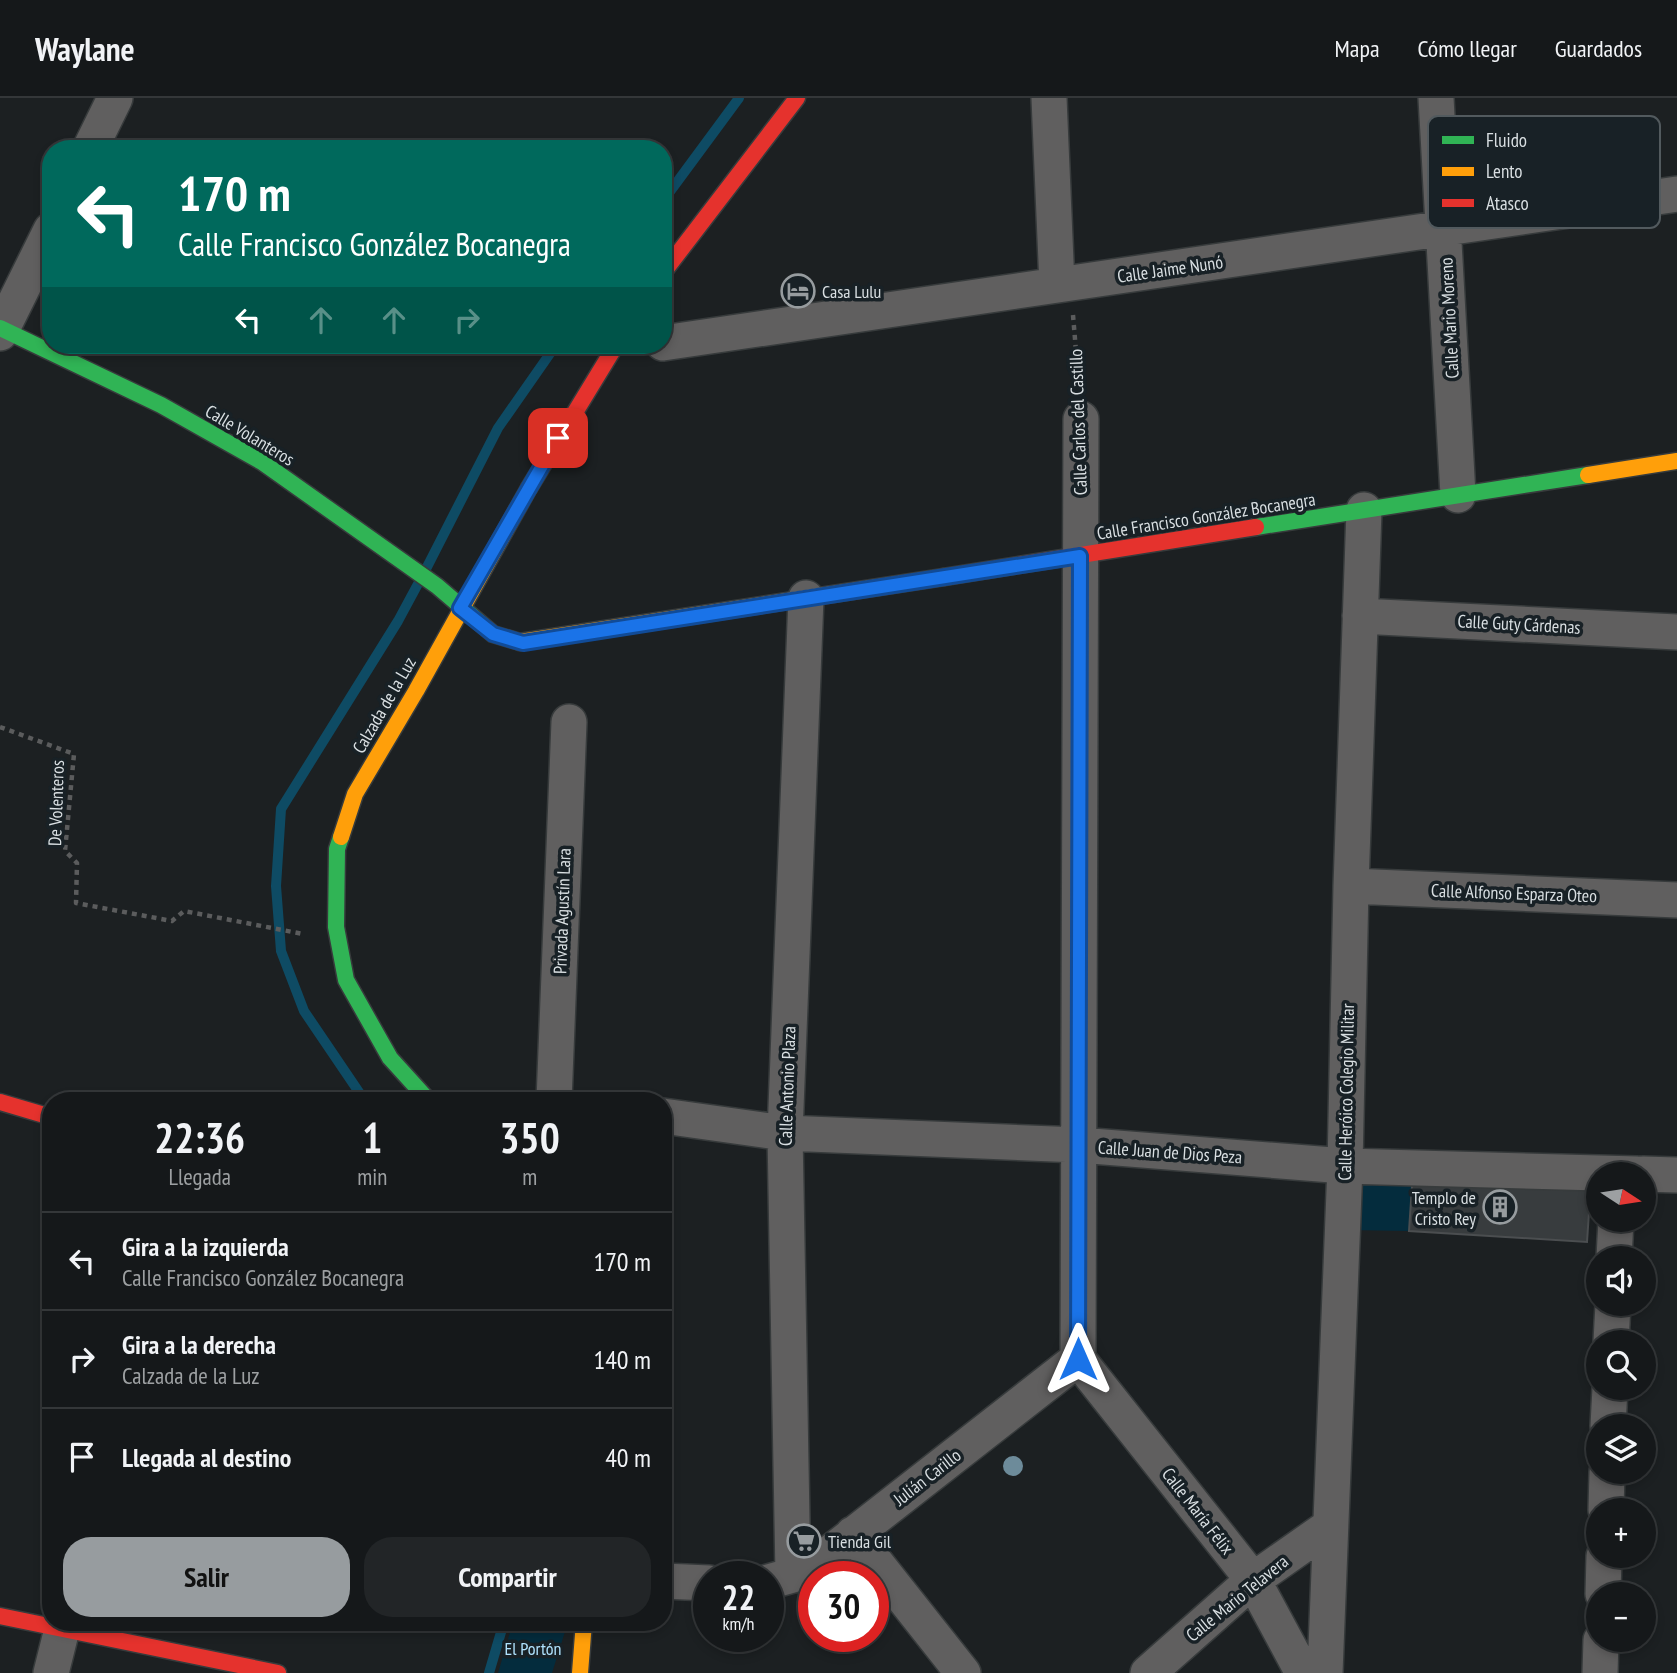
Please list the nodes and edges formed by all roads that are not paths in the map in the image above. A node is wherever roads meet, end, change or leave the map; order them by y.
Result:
1 (115, 98) edge
2 (797, 98) edge
3 (1049, 98) edge
4 (1436, 98) edge
5 (1437, 116) edge
6 (94, 140) edge
7 (1451, 228) edge
8 (1444, 229) junction
9 (42, 248) edge
10 (672, 261) edge
11 (1064, 284) junction
12 (1, 330) edge
13 (672, 342) edge
14 (42, 349) edge
15 (52, 354) edge
16 (610, 354) edge
17 (1081, 419) road end
18 (1677, 461) edge
19 (1458, 495) junction
20 (1364, 510) junction
21 (1080, 556) junction
22 (806, 598) junction
23 (460, 608) junction
24 (1360, 616) junction
25 (1677, 632) edge
26 (569, 722) dead end
27 (1351, 886) junction
28 (1677, 900) edge
29 (421, 1092) edge
30 (554, 1092) edge
31 (0, 1102) edge
32 (42, 1114) edge
33 (672, 1117) edge
34 (785, 1133) junction
35 (1079, 1145) junction
36 (1345, 1166) junction
37 (1586, 1173) edge
38 (1656, 1174) edge
39 (1677, 1175) edge
40 (1078, 1359) junction
41 (1330, 1527) junction
42 (853, 1535) junction
43 (780, 1561) edge
44 (784, 1577) edge
45 (1253, 1580) junction
46 (672, 1581) edge
47 (693, 1582) edge
48 (0, 1616) edge
49 (42, 1625) edge
50 (62, 1631) edge
51 (72, 1631) edge
52 (583, 1631) edge
53 (1601, 1652) edge
54 (51, 1673) edge
55 (278, 1673) edge
56 (580, 1673) edge
57 (963, 1673) edge
58 (1148, 1673) edge
59 (1303, 1673) edge
60 (1325, 1673) edge
61 (1600, 1673) edge

1 - 6 street
2 - 10 street
3 - 11 street
4 - 5 street, Calle Mario Moreno
7 - 8 street, Calle Jaime Nunó
8 - 11 street, Calle Jaime Nunó
8 - 19 street, Calle Mario Moreno
9 - 12 street
11 - 13 street, Calle Jaime Nunó
12 - 14 street, Calle Volanteros
15 - 23 street, Calle Volanteros
16 - 23 street, Calzada de la Luz
17 - 21 street, Calle Carlos del Castillo
18 - 19 street, Calle Francisco González Bocanegra
19 - 20 street, Calle Francisco González Bocanegra
20 - 21 street, Calle Francisco González Bocanegra
20 - 24 street, Calle Heróico Colegio Militar
21 - 22 street, Calle Francisco González Bocanegra
21 - 35 street, Calle Carlos del Castillo
22 - 23 street, Calle Francisco González Bocanegra
22 - 34 street, Calle Antonio Plaza
23 - 29 street, Calzada de la Luz
24 - 25 street, Calle Guty Cárdenas
24 - 27 street, Calle Heróico Colegio Militar
26 - 30 street, Privada Agustín Lara
27 - 28 street, Calle Alfonso Esparza Oteo
27 - 36 street, Calle Heróico Colegio Militar
31 - 32 street
33 - 34 street, Calle Juan de Dios Peza
34 - 35 street, Calle Juan de Dios Peza
34 - 43 street, Calle Antonio Plaza
35 - 36 street, Calle Juan de Dios Peza
35 - 40 street, Calle Carlos del Castillo
36 - 37 street, Calle Juan de Dios Peza
36 - 41 street, Calle Heróico Colegio Militar
38 - 39 street
40 - 42 street, Julián Carillo
40 - 45 street, Calle María Félix
41 - 45 street, Calle Mario Telavera
41 - 60 street, Calle Heróico Colegio Militar
42 - 44 street, Julián Carillo
42 - 57 street
45 - 58 street, Calle Mario Telavera
45 - 59 street, Calle María Félix
46 - 47 street
48 - 49 street
50 - 54 street
51 - 55 street
52 - 56 street
53 - 61 street

